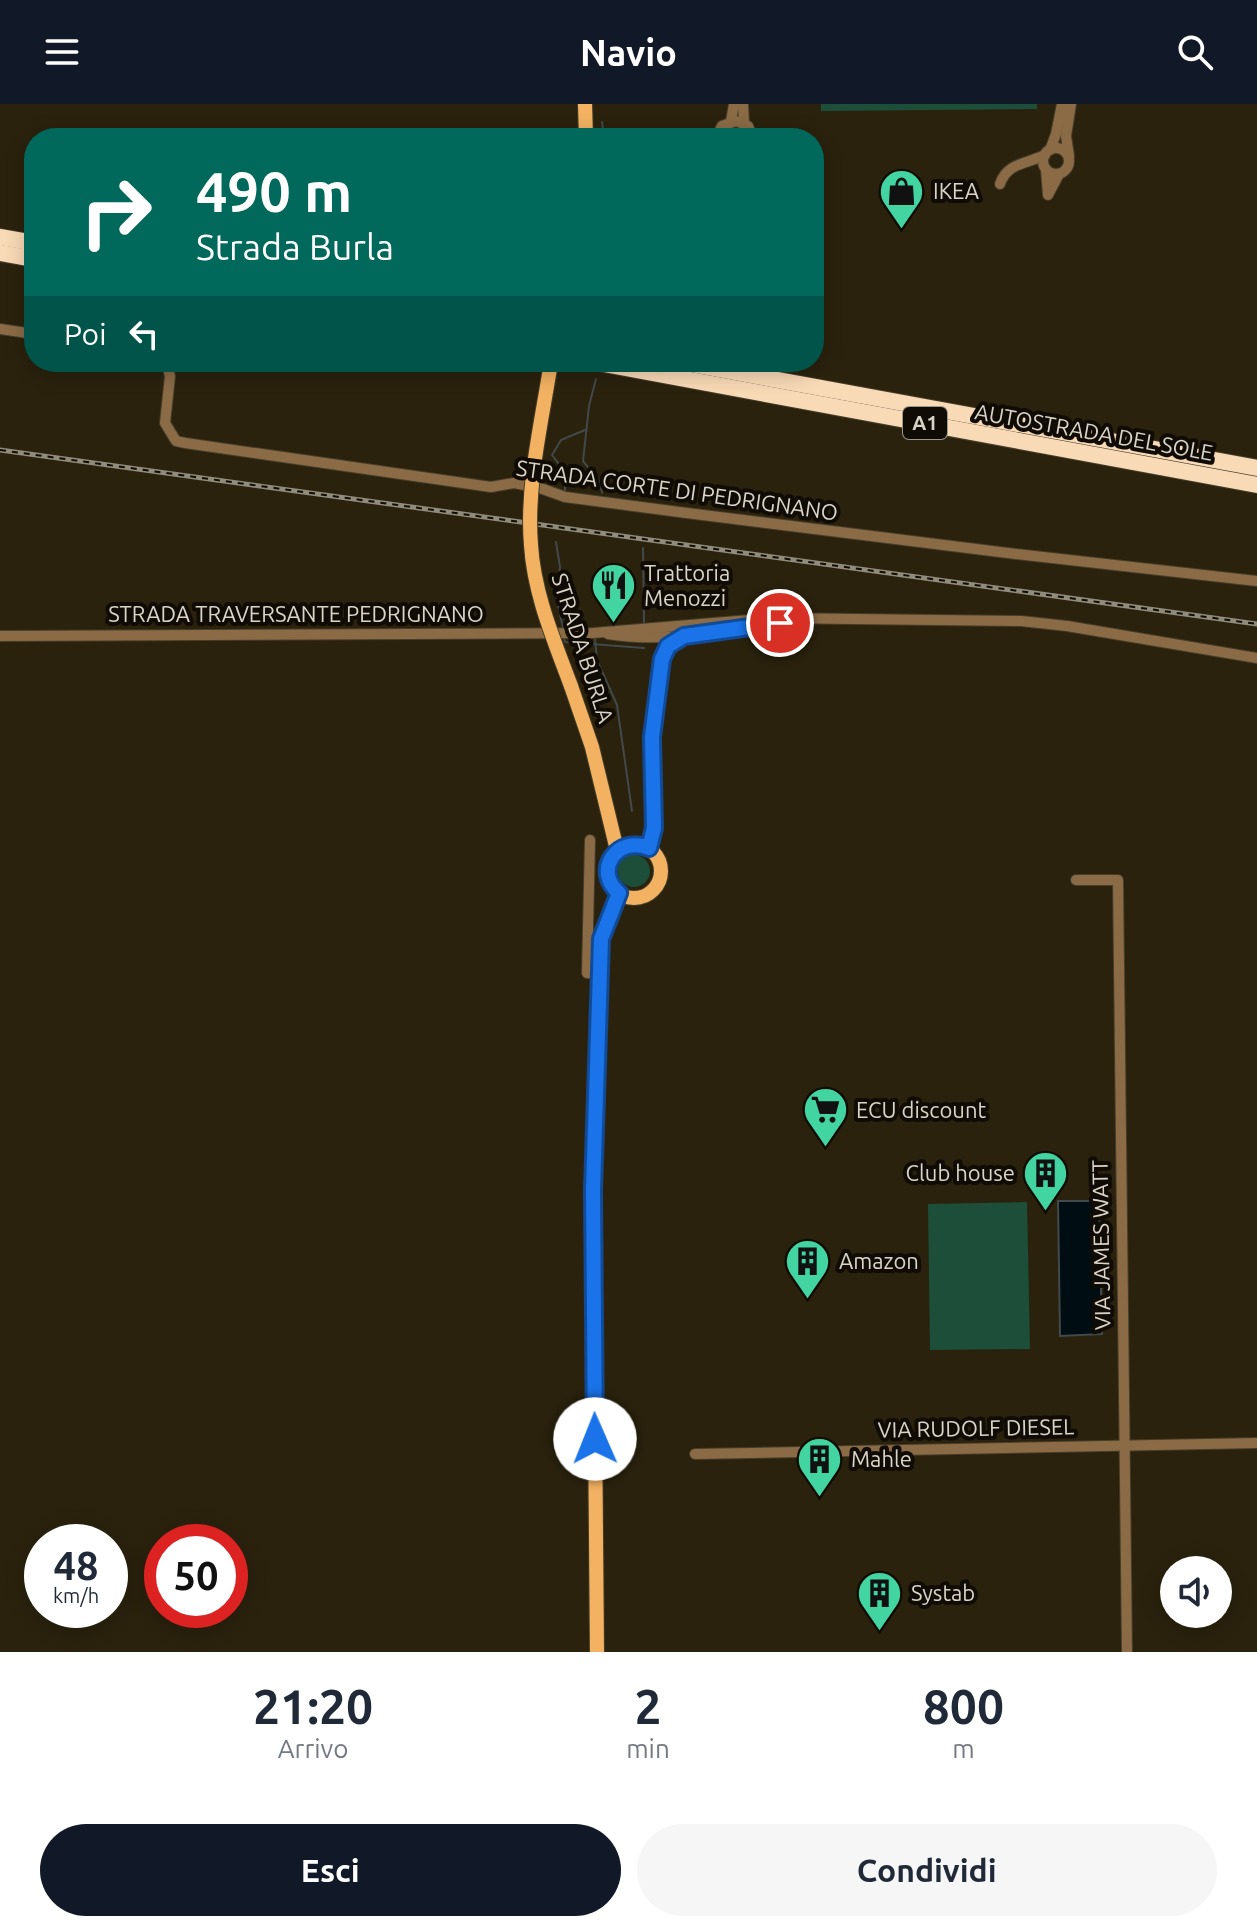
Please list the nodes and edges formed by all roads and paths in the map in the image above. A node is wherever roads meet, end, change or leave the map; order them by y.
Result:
1 (585, 104) edge
2 (734, 104) edge
3 (743, 104) edge
4 (1062, 104) edge
5 (1071, 104) edge
6 (731, 121) junction
7 (744, 123) junction
8 (586, 128) edge
9 (721, 128) edge
10 (748, 128) edge
11 (1069, 158) junction
12 (1046, 160) junction
13 (1059, 174) junction
14 (1000, 184) dead end
15 (0, 237) edge
16 (24, 241) edge
17 (0, 253) edge
18 (24, 257) edge
19 (0, 329) edge
20 (24, 333) edge
21 (169, 372) edge
22 (550, 372) edge
23 (647, 372) edge
24 (734, 372) edge
25 (1257, 468) edge
26 (1257, 485) edge
27 (1257, 581) edge
28 (797, 620) junction
29 (738, 622) junction
30 (653, 628) junction
31 (593, 633) junction
32 (0, 636) edge
33 (644, 637) junction
34 (666, 642) junction
35 (1257, 658) edge
36 (662, 659) junction
37 (590, 840) dead end
38 (649, 848) junction
39 (617, 850) junction
40 (1076, 880) dead end
41 (619, 893) junction
42 (600, 974) junction
43 (1257, 1443) edge
44 (1123, 1445) junction
45 (695, 1454) dead end
46 (597, 1652) edge
47 (1127, 1652) edge

1 - 8 main road
2 - 6 street
3 - 7 street
4 - 12 street
5 - 11 street
6 - 7 street
6 - 9 street
7 - 10 street
11 - 12 street
11 - 13 street
12 - 13 street
12 - 13 street
12 - 14 street
15 - 16 highway
17 - 18 highway
19 - 20 street
21 - 27 street, STRADA CORTE DI PEDRIGNANO
22 - 39 main road, STRADA BURLA, bridge
23 - 26 highway, AUTOSTRADA DEL SOLE / A1
24 - 25 highway, AUTOSTRADA DEL SOLE / A1
28 - 29 street, STRADA TRAVERSANTE PEDRIGNANO
28 - 34 street, STRADA TRAVERSANTE PEDRIGNANO
28 - 35 street, STRADA TRAVERSANTE PEDRIGNANO
29 - 30 street, STRADA TRAVERSANTE PEDRIGNANO
29 - 34 street, STRADA TRAVERSANTE PEDRIGNANO
30 - 31 street, STRADA TRAVERSANTE PEDRIGNANO
30 - 34 street
31 - 32 street, STRADA TRAVERSANTE PEDRIGNANO
31 - 33 street, STRADA TRAVERSANTE PEDRIGNANO
33 - 34 street, STRADA TRAVERSANTE PEDRIGNANO
33 - 36 street
34 - 36 street
36 - 38 street
37 - 42 street
38 - 39 main road
38 - 41 main road
39 - 41 main road, STRADA BURLA
40 - 44 street, VIA JAMES WATT
41 - 42 main road
42 - 46 main road
43 - 44 street, VIA RUDOLF DIESEL
44 - 45 street, VIA RUDOLF DIESEL
44 - 47 street, VIA JAMES WATT

